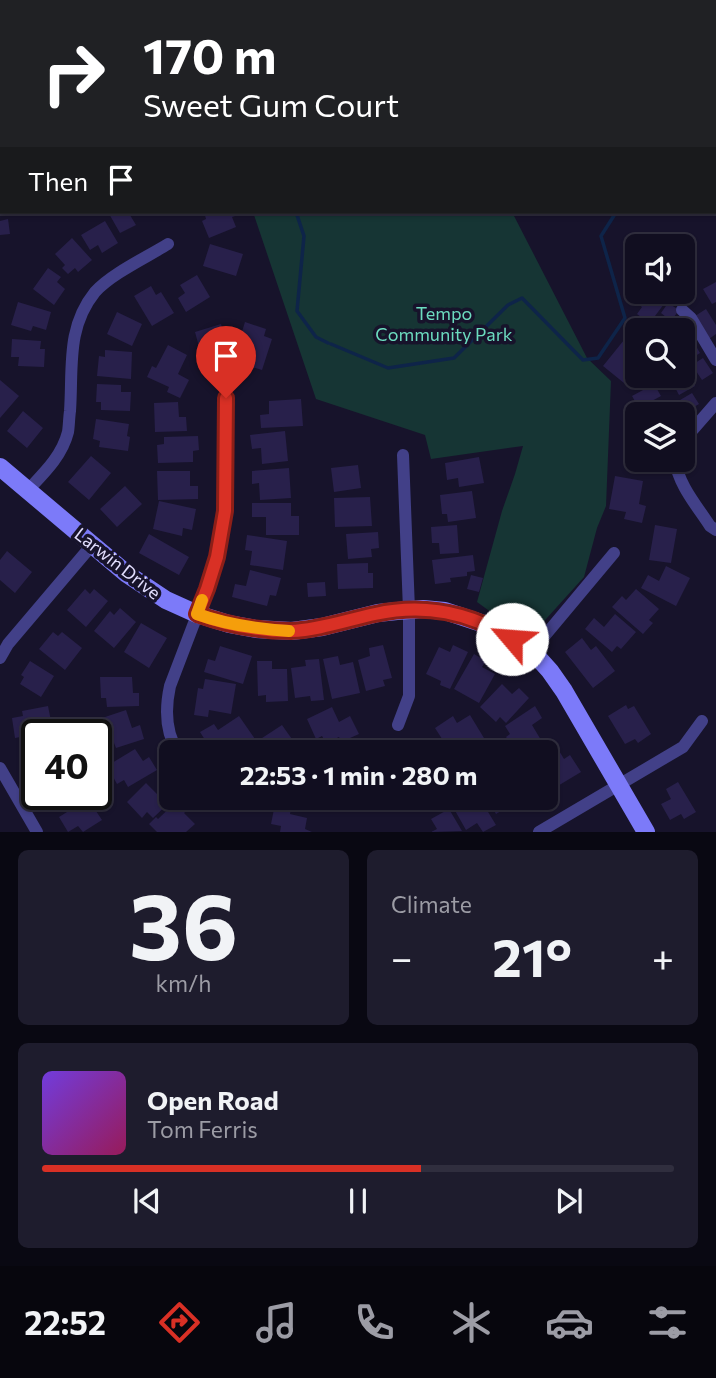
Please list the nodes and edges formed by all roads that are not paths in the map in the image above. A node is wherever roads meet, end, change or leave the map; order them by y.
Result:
1 (167, 244) dead end
2 (681, 310) dead end
3 (716, 359) edge
4 (226, 398) dead end
5 (716, 403) edge
6 (695, 427) edge
7 (403, 455) dead end
8 (0, 467) edge
9 (677, 472) edge
10 (28, 490) junction
11 (716, 530) edge
12 (92, 545) junction
13 (614, 553) dead end
14 (409, 610) junction
15 (197, 614) junction
16 (532, 651) junction
17 (0, 658) edge
18 (702, 722) dead end
19 (398, 725) dead end
20 (172, 740) edge
21 (0, 768) edge
22 (619, 785) junction
23 (37, 832) edge
24 (538, 832) edge
25 (646, 832) edge

1 - 10 street
2 - 3 street
4 - 15 street
5 - 6 street
7 - 14 street
8 - 10 street, Larwin Drive
9 - 11 street
10 - 12 street, Larwin Drive
12 - 15 street, Larwin Drive
12 - 17 street
13 - 16 street
14 - 15 street, Larwin Drive
14 - 16 street, Larwin Drive
14 - 19 street
15 - 20 street
16 - 22 street, Larwin Drive
18 - 22 street
21 - 23 street
22 - 24 street
22 - 25 street, Larwin Drive

